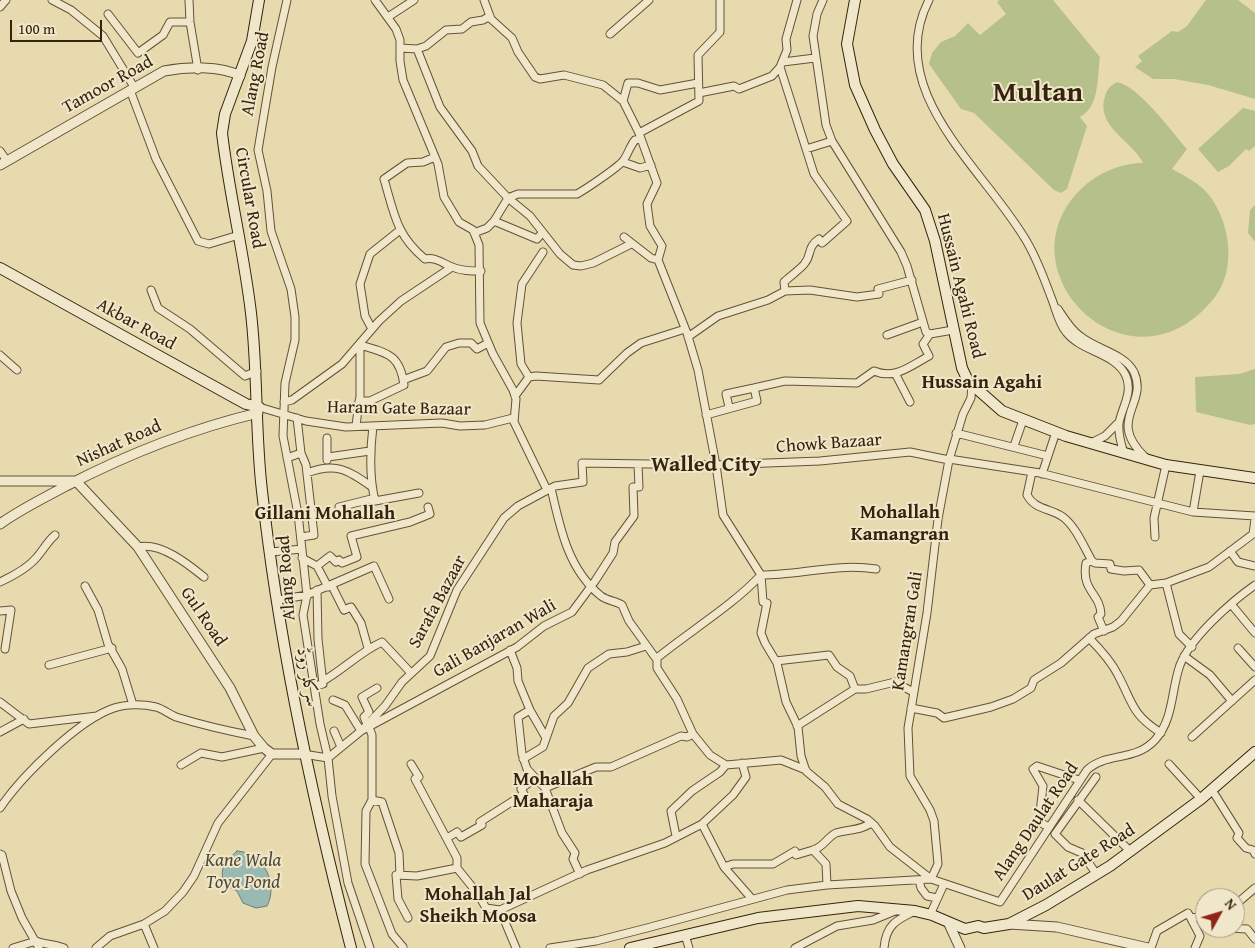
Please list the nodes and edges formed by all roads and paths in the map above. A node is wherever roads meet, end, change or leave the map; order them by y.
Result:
1 (6, 0) edge
2 (52, 0) edge
3 (189, 0) edge
4 (259, 0) edge
5 (287, 0) edge
6 (375, 0) edge
7 (414, 0) edge
8 (484, 0) edge
9 (649, 0) edge
10 (720, 0) edge
11 (797, 0) edge
12 (823, 0) edge
13 (855, 0) edge
14 (929, 0) edge
15 (0, 7) edge
16 (108, 14) dead end
17 (490, 16) junction
18 (388, 17) junction
19 (190, 22) junction
20 (610, 34) dead end
21 (400, 48) junction
22 (417, 49) junction
23 (815, 58) junction
24 (782, 65) junction
25 (198, 70) junction
26 (240, 76) junction
27 (698, 84) junction
28 (132, 88) junction
29 (699, 93) junction
30 (622, 101) junction
31 (640, 136) junction
32 (832, 141) junction
33 (806, 149) junction
34 (0, 151) edge
35 (436, 157) junction
36 (623, 162) junction
37 (4, 163) edge
38 (651, 165) junction
39 (508, 198) junction
40 (494, 221) junction
41 (400, 230) junction
42 (474, 233) junction
43 (542, 233) junction
44 (239, 235) junction
45 (624, 237) dead end
46 (631, 244) junction
47 (543, 252) dead end
48 (658, 260) junction
49 (452, 267) junction
50 (0, 268) edge
51 (481, 271) junction
52 (912, 280) junction
53 (151, 290) dead end
54 (785, 291) junction
55 (1052, 300) junction
56 (923, 322) junction
57 (372, 329) junction
58 (686, 329) junction
59 (953, 330) junction
60 (930, 334) junction
61 (887, 335) dead end
62 (688, 337) junction
63 (488, 342) junction
64 (360, 345) junction
65 (0, 355) edge
66 (17, 370) dead end
67 (257, 371) junction
68 (896, 373) junction
69 (529, 377) junction
70 (403, 380) junction
71 (972, 384) junction
72 (754, 388) junction
73 (515, 396) junction
74 (359, 401) junction
75 (284, 402) junction
76 (910, 402) dead end
77 (729, 407) junction
78 (258, 410) junction
79 (284, 415) junction
80 (706, 415) junction
81 (297, 418) junction
82 (513, 418) junction
83 (1023, 420) junction
84 (1119, 422) junction
85 (356, 426) junction
86 (373, 426) junction
87 (1056, 432) junction
88 (956, 433) junction
89 (327, 438) dead end
90 (1090, 443) junction
91 (1014, 446) junction
92 (370, 450) junction
93 (301, 453) junction
94 (1124, 453) junction
95 (1048, 456) junction
96 (328, 457) junction
97 (287, 458) junction
98 (949, 460) junction
99 (1149, 460) junction
100 (638, 465) junction
101 (716, 465) junction
102 (1166, 465) junction
103 (325, 466) junction
104 (1200, 471) junction
105 (1032, 472) junction
106 (307, 473) junction
107 (1042, 474) junction
108 (1255, 478) edge
109 (0, 481) edge
110 (76, 481) junction
111 (372, 487) junction
112 (551, 488) junction
113 (419, 493) dead end
114 (374, 498) junction
115 (1158, 504) junction
116 (428, 506) dead end
117 (339, 507) dead end
118 (1193, 512) junction
119 (1255, 517) edge
120 (0, 524) edge
121 (54, 535) dead end
122 (301, 537) junction
123 (1155, 537) dead end
124 (138, 547) junction
125 (302, 549) junction
126 (1230, 551) junction
127 (271, 552) junction
128 (302, 558) junction
129 (1092, 561) junction
130 (317, 566) junction
131 (1255, 566) edge
132 (876, 569) dead end
133 (761, 575) junction
134 (204, 577) dead end
135 (0, 582) edge
136 (1166, 583) junction
137 (1150, 585) junction
138 (1255, 585) edge
139 (85, 586) dead end
140 (591, 586) junction
141 (330, 587) junction
142 (317, 590) junction
143 (307, 595) junction
144 (389, 599) dead end
145 (278, 600) junction
146 (1230, 604) junction
147 (0, 611) edge
148 (1104, 631) junction
149 (1255, 633) edge
150 (318, 636) junction
151 (307, 637) junction
152 (1089, 638) junction
153 (646, 646) junction
154 (1192, 647) junction
155 (112, 648) junction
156 (368, 648) junction
157 (1238, 648) dead end
158 (5, 649) dead end
159 (510, 650) junction
160 (1184, 656) junction
161 (657, 660) junction
162 (776, 661) junction
163 (49, 665) dead end
164 (1255, 667) edge
165 (411, 673) junction
166 (1255, 680) edge
167 (323, 681) junction
168 (315, 686) junction
169 (377, 688) dead end
170 (855, 689) junction
171 (913, 692) junction
172 (333, 700) dead end
173 (1232, 701) junction
174 (0, 702) edge
175 (133, 705) junction
176 (911, 708) junction
177 (530, 710) junction
178 (98, 716) junction
179 (24, 719) junction
180 (368, 725) junction
181 (797, 726) junction
182 (334, 731) dead end
183 (0, 732) edge
184 (361, 732) junction
185 (1161, 733) junction
186 (693, 734) junction
187 (254, 736) junction
188 (1192, 737) dead end
189 (546, 738) junction
190 (342, 747) junction
191 (264, 748) junction
192 (1255, 752) edge
193 (272, 754) junction
194 (303, 754) junction
195 (328, 758) junction
196 (523, 759) junction
197 (742, 763) junction
198 (412, 764) dead end
199 (1169, 764) dead end
200 (182, 765) dead end
201 (726, 765) junction
202 (806, 770) junction
203 (1096, 777) dead end
204 (535, 778) junction
205 (1079, 780) junction
206 (545, 788) junction
207 (1212, 790) junction
208 (1201, 799) junction
209 (372, 800) junction
210 (1078, 800) junction
211 (0, 808) edge
212 (871, 822) junction
213 (702, 824) junction
214 (1049, 827) junction
215 (676, 836) junction
216 (448, 838) junction
217 (813, 850) junction
218 (1130, 851) junction
219 (1255, 854) edge
220 (1, 856) edge
221 (724, 867) junction
222 (457, 868) junction
223 (580, 874) junction
224 (400, 875) junction
225 (1097, 875) junction
226 (931, 879) junction
227 (919, 880) junction
228 (944, 884) junction
229 (827, 885) junction
230 (1255, 888) edge
231 (1245, 896) edge
232 (937, 898) junction
233 (752, 899) junction
234 (900, 909) junction
235 (500, 910) junction
236 (915, 911) junction
237 (930, 914) junction
238 (1195, 917) edge
239 (408, 918) dead end
240 (1191, 918) junction
241 (144, 924) junction
242 (949, 924) junction
243 (1009, 924) junction
244 (1245, 929) edge
245 (685, 935) junction
246 (1255, 939) edge
247 (37, 945) edge
248 (803, 946) edge
249 (403, 947) edge
250 (13, 948) edge
251 (64, 948) edge
252 (96, 948) edge
253 (154, 948) edge
254 (351, 948) edge
255 (370, 948) edge
256 (516, 948) edge
257 (550, 948) edge
258 (630, 948) edge
259 (689, 948) edge
260 (795, 948) edge
261 (884, 948) edge
262 (960, 948) edge
263 (1149, 948) edge
264 (1195, 948) edge

1 - 15 street
2 - 28 street
3 - 19 street
4 - 26 main road, Circular Road
5 - 75 street, Alang Road
6 - 18 street
7 - 18 street
8 - 17 street
9 - 20 street
10 - 27 street
11 - 24 street
12 - 23 street
13 - 59 main road, Hussain Agahi Road
14 - 55 street
16 - 19 street
17 - 22 street
17 - 30 street
18 - 21 street
19 - 25 street
21 - 22 street
21 - 35 street
22 - 39 street
23 - 24 street
23 - 32 street
24 - 29 street
24 - 33 street
25 - 26 street, Tamoor Road
25 - 28 street, Tamoor Road
26 - 44 main road, Circular Road
27 - 29 street
27 - 30 street
28 - 37 street, Tamoor Road
28 - 44 street
29 - 31 street
30 - 31 street
31 - 36 street
31 - 38 street
32 - 33 street
32 - 52 street
33 - 54 street
34 - 37 street
35 - 41 street
35 - 42 street
36 - 38 street
36 - 39 street
38 - 48 street
39 - 40 street
39 - 43 street
40 - 42 street
40 - 43 street
41 - 49 street
41 - 57 street
42 - 51 street
43 - 46 street
44 - 67 main road, Circular Road
45 - 46 street
46 - 48 street
47 - 69 street
48 - 58 street
49 - 51 street
49 - 57 street
50 - 78 main road, Akbar Road
51 - 63 street
52 - 54 street
52 - 56 street
53 - 67 street
54 - 62 street
55 - 84 street
55 - 99 street
56 - 60 street
56 - 61 street
57 - 64 street
58 - 62 street
58 - 69 street
59 - 60 street
59 - 71 main road, Hussain Agahi Road
60 - 68 street
62 - 80 street
63 - 70 street
63 - 73 street
64 - 70 street
64 - 74 street
64 - 75 street
65 - 66 street
67 - 78 main road, Circular Road
68 - 72 street
68 - 76 street
69 - 73 street
70 - 74 street
71 - 83 main road, Hussain Agahi Road
71 - 88 street, Kamangran Gali
72 - 77 street
72 - 77 street
73 - 82 street
74 - 85 street
75 - 79 street, Alang Road
77 - 80 street
78 - 79 street, Haram Gate Bazaar
78 - 110 street, Nishat Road
78 - 127 main road, سرکلر روڈ
79 - 81 street, Haram Gate Bazaar
79 - 97 street, Alang Road
80 - 101 street
81 - 85 street, Haram Gate Bazaar
81 - 93 street
82 - 86 street, Haram Gate Bazaar
82 - 112 street
83 - 87 main road, Hussain Agahi Road
83 - 91 street
84 - 90 street
84 - 94 street
85 - 86 street, Haram Gate Bazaar
86 - 92 street
87 - 90 main road, Hussain Agahi Road
87 - 95 street
88 - 91 street
88 - 98 street, Kamangran Gali
89 - 96 street
90 - 94 main road, Hussain Agahi Road
91 - 95 street
92 - 96 street
92 - 111 street
93 - 97 street
93 - 106 street
94 - 99 main road, Hussain Agahi Road
95 - 107 street
96 - 103 street
97 - 122 street, Alang Road
98 - 101 street, Chowk Bazaar
98 - 105 street, Chowk Bazaar
98 - 171 street, Kamangran Gali
99 - 102 main road, Hussain Agahi Road
100 - 101 street, Chowk Bazaar
100 - 112 street, Chowk Bazaar
100 - 140 street, Gali Banjaran Wali
101 - 133 street
102 - 104 main road, Hussain Agahi Road
102 - 115 street
103 - 106 street
103 - 111 street
104 - 108 main road, Hussain Agahi Road
104 - 118 street
105 - 107 street, Chowk Bazaar
105 - 129 street
106 - 122 street
107 - 115 street, Chowk Bazaar
109 - 110 street
110 - 120 street, Nishat Road
110 - 124 street, Gul Road
111 - 114 street
112 - 140 street
112 - 165 street, Sarafa Bazaar
113 - 114 street
114 - 117 street
115 - 118 street, Chowk Bazaar
115 - 123 street
116 - 130 street
118 - 119 street, Chowk Bazaar
119 - 126 street
121 - 135 street
122 - 125 street, Alang Road
124 - 134 street
124 - 187 street, Gul Road
125 - 127 street
125 - 128 street, Alang Road
126 - 131 street
126 - 136 street
127 - 145 main road, سرکلر روڈ
128 - 130 street
128 - 143 street, Alang Road
129 - 137 street
129 - 148 street
130 - 141 street
132 - 133 street
133 - 161 street
133 - 162 street
136 - 137 street
136 - 154 street
137 - 148 street
138 - 146 street, Alang Daulat Road
139 - 155 street
140 - 153 street
140 - 159 street, Gali Banjaran Wali
141 - 142 street
141 - 144 street
141 - 156 street
142 - 143 street
142 - 150 street
143 - 145 street
143 - 151 street, Alang Road
145 - 194 main road, سرکلر روڈ
146 - 149 street
146 - 154 street, Alang Daulat Road
147 - 158 street
148 - 152 street
150 - 151 street
150 - 167 street
151 - 168 street, Alang Road
152 - 176 street
152 - 185 street
153 - 161 street
153 - 189 street
154 - 160 street, Alang Daulat Road
155 - 163 street
155 - 175 street
156 - 165 street
156 - 167 street
157 - 164 street
159 - 177 street
159 - 180 street, Gali Banjaran Wali
160 - 173 street
160 - 185 street, Alang Daulat Road
161 - 186 street
162 - 170 street
162 - 181 street
165 - 180 street, Sarafa Bazaar
166 - 173 street
167 - 168 street
168 - 195 street, Alang Road
169 - 180 street
170 - 171 street
170 - 181 street
171 - 176 street, Kamangran Gali
172 - 184 street
173 - 188 street
174 - 179 street
175 - 178 street
175 - 187 street
176 - 226 street, Kamangran Gali
177 - 189 street
177 - 196 street
178 - 179 street
178 - 211 street
179 - 183 street
180 - 184 street, Sarafa Bazaar
180 - 209 street
181 - 202 street
182 - 190 street
184 - 190 street, Sarafa Bazaar
185 - 205 street, Alang Daulat Road
186 - 201 street
186 - 206 street
187 - 191 street, Gul Road
189 - 196 street
190 - 195 street, Sarafa Bazaar
191 - 193 street, Gul Road
191 - 200 street
192 - 207 main road, Daulat Gate Road
193 - 194 street
193 - 241 street
194 - 195 street
194 - 254 main road, سرکلر روڈ
195 - 255 street, Alang Road
196 - 204 street
197 - 201 street
197 - 202 street
197 - 213 street
198 - 216 street
199 - 208 street
201 - 215 street
202 - 212 street
203 - 210 street
204 - 206 street
204 - 216 street
205 - 214 street, Alang Daulat Road
205 - 214 street
206 - 223 street
207 - 208 main road, Daulat Gate Road
207 - 219 street
208 - 218 main road, Daulat Gate Road
209 - 224 street
209 - 249 street
210 - 218 street
210 - 225 street
212 - 217 street
212 - 226 street
213 - 215 street
213 - 221 street
214 - 228 street, Alang Daulat Road
215 - 223 street
216 - 222 street
217 - 221 street
217 - 229 street
218 - 225 main road, Daulat Gate Road
220 - 247 street
221 - 233 street
222 - 224 street
222 - 235 street
223 - 235 street
224 - 239 street
225 - 243 main road, Daulat Gate Road
226 - 227 street
226 - 228 street, Alang Daulat Road
227 - 229 street
227 - 232 street
228 - 232 street
229 - 233 street
230 - 231 street
232 - 237 street
233 - 257 street
234 - 236 main road, Daulat Gate Road
234 - 245 main road, Daulat Gate Road
234 - 248 street
235 - 256 street
236 - 237 main road, Daulat Gate Road
236 - 261 street
237 - 242 main road, Daulat Gate Road
238 - 240 street
240 - 263 street
240 - 264 street
241 - 252 street
241 - 253 street
242 - 243 main road, Daulat Gate Road
242 - 262 street
243 - 263 street
244 - 246 street
245 - 258 main road, Daulat Gate Road
245 - 259 street
247 - 250 street
247 - 251 street
248 - 260 street

